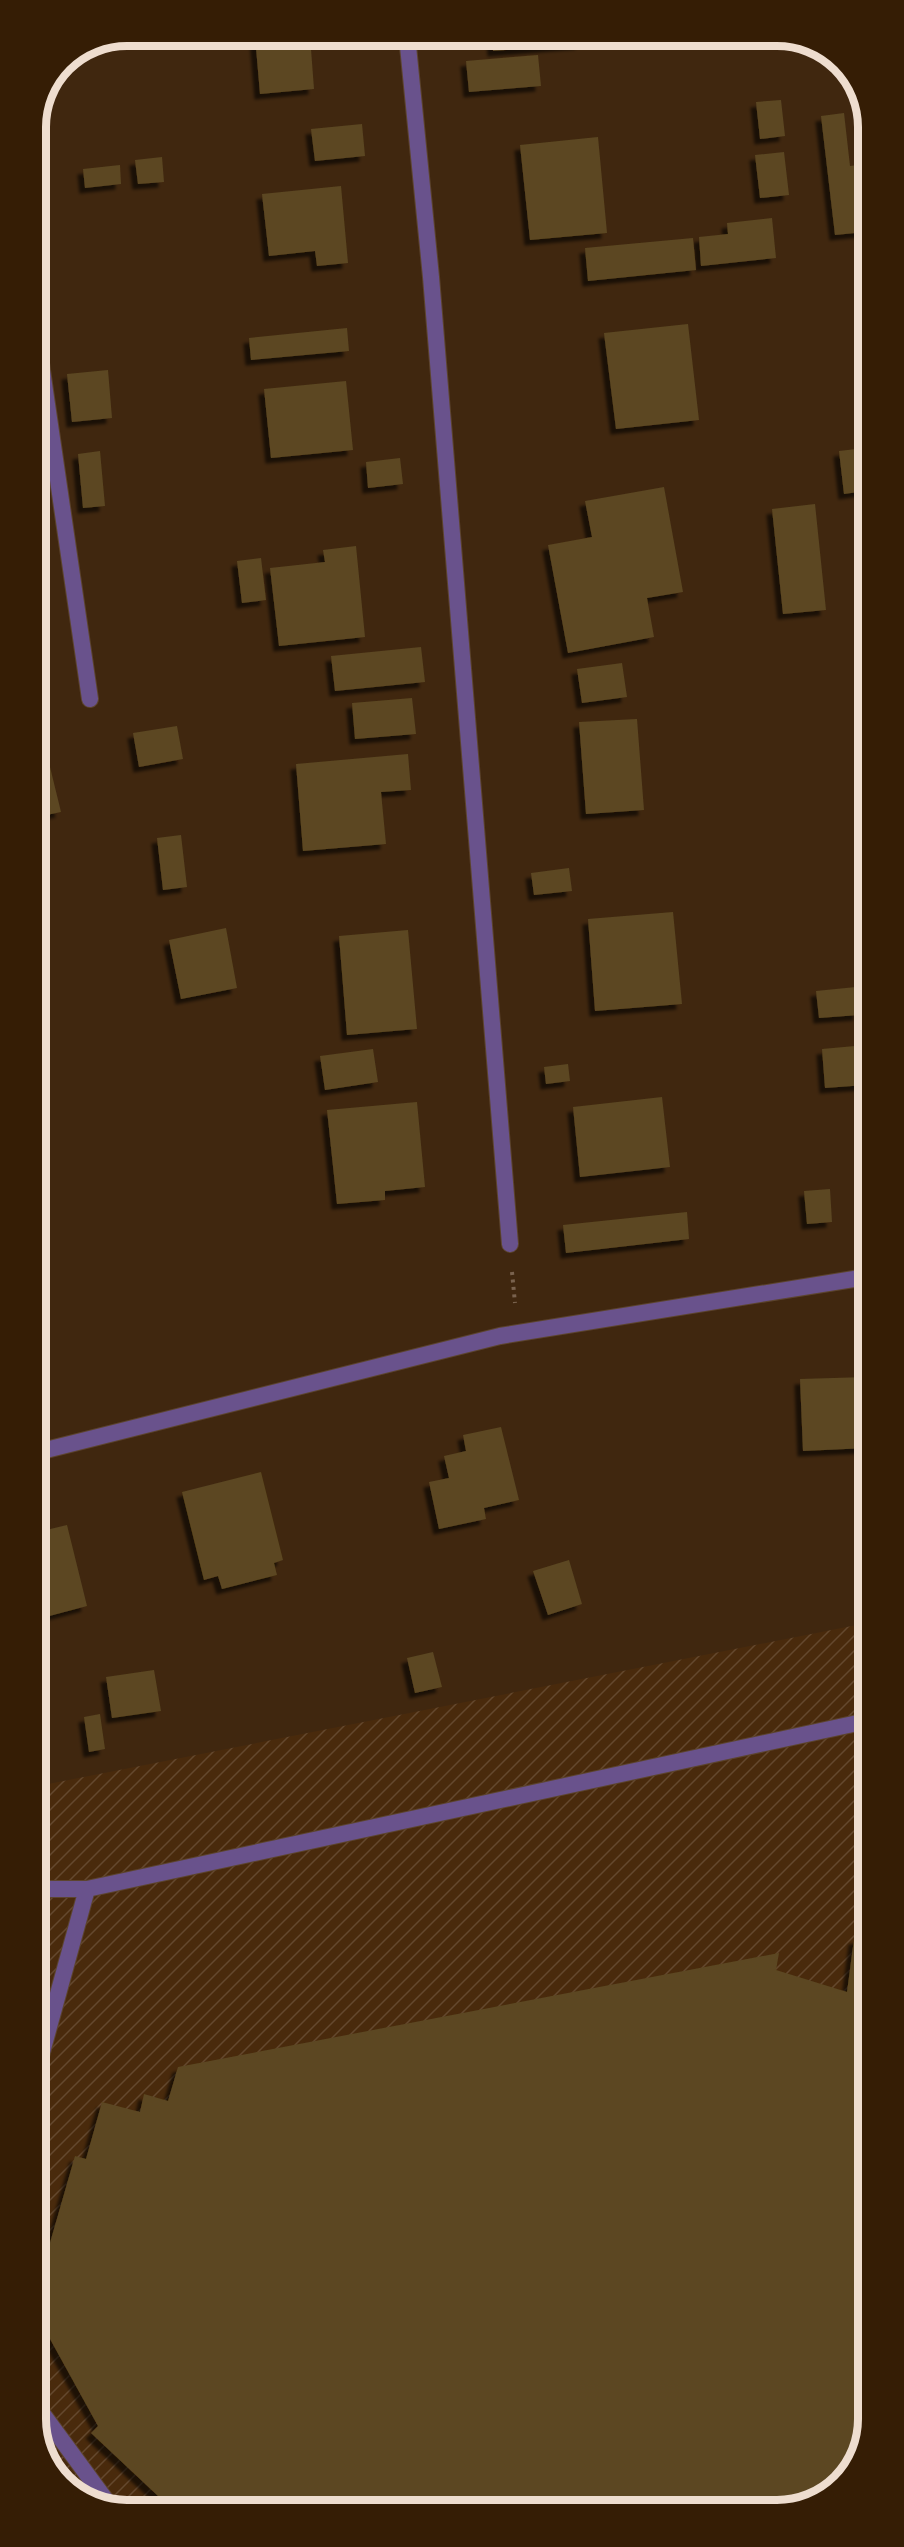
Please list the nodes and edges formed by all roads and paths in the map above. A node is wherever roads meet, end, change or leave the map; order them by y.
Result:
1 (408, 46) edge
2 (46, 398) edge
3 (90, 699) dead end
4 (510, 1244) joint
5 (858, 1278) edge
6 (517, 1333) junction
7 (46, 1450) edge
8 (858, 1723) edge
9 (87, 1888) junction
10 (46, 1889) edge
11 (46, 2037) edge
12 (46, 2419) edge
13 (103, 2497) edge

1 - 4 lane
2 - 3 lane
4 - 6 path
5 - 6 lane
6 - 7 lane
8 - 9 lane
9 - 10 lane
9 - 11 lane
12 - 13 lane

